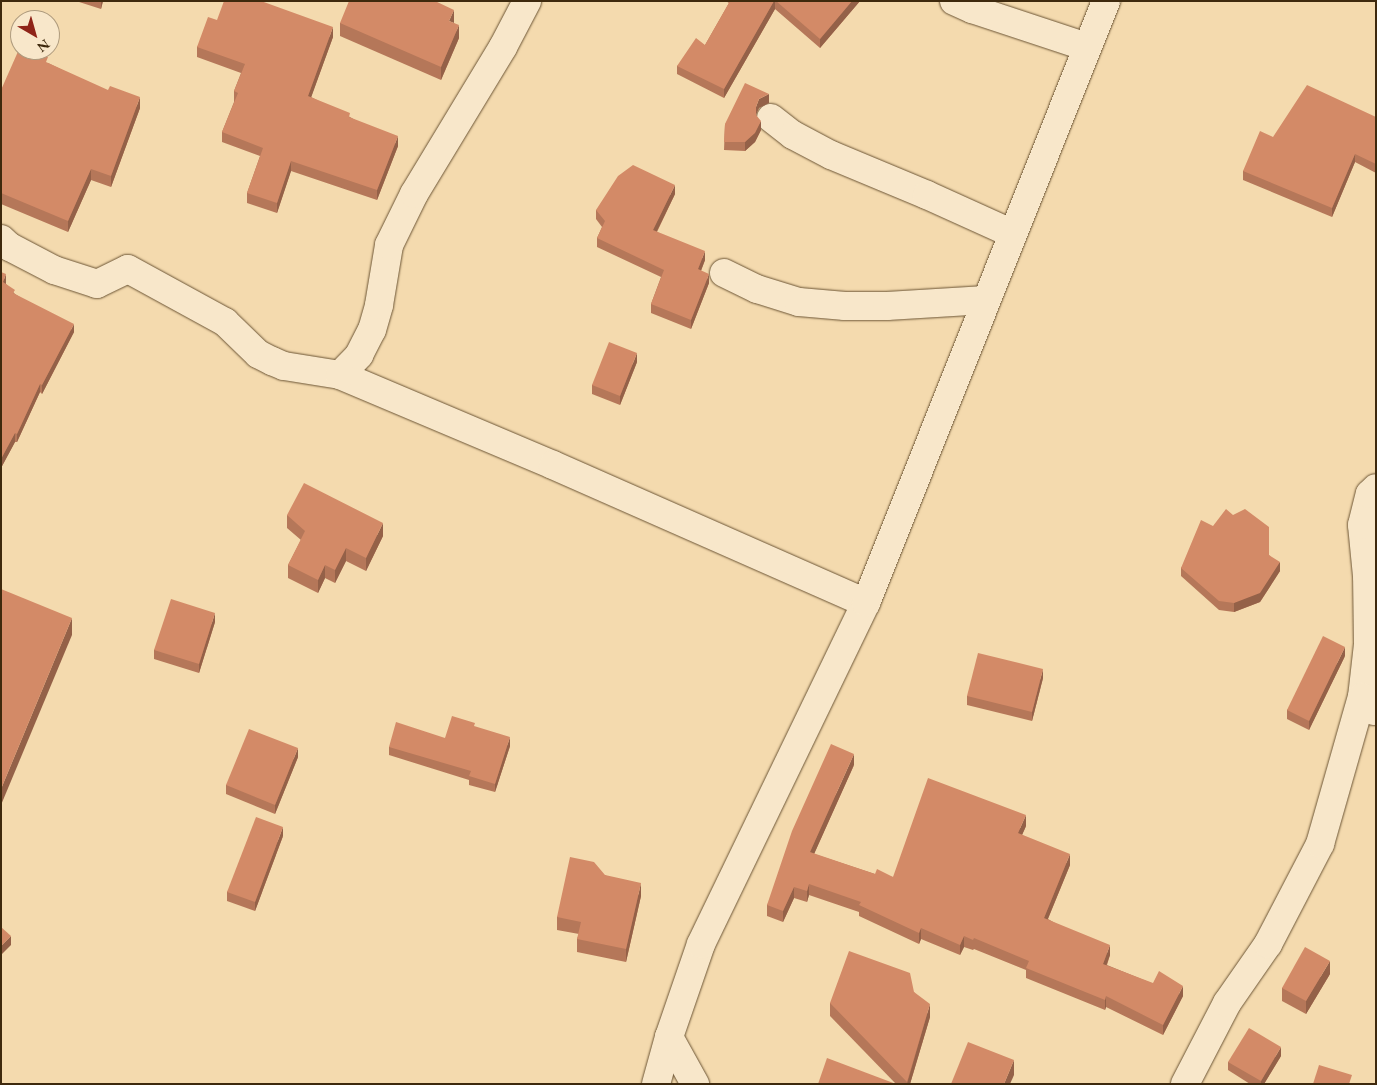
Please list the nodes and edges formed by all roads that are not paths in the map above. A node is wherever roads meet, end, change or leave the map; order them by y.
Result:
1 (527, 1) edge
2 (954, 1) edge
3 (1106, 1) edge
4 (1087, 47) junction
5 (771, 118) dead end
6 (1013, 234) junction
7 (1, 239) edge
8 (724, 273) dead end
9 (986, 300) junction
10 (340, 375) junction
11 (1376, 488) edge
12 (866, 603) junction
13 (1369, 705) edge
14 (668, 1037) junction
15 (656, 1084) edge
16 (695, 1084) edge
17 (1185, 1084) edge

1 - 10 street
2 - 4 street
3 - 4 street
4 - 6 street
5 - 6 street
6 - 9 street
7 - 10 street
8 - 9 street
9 - 12 street
10 - 12 street
11 - 13 street
12 - 14 street
13 - 17 street
14 - 15 street
14 - 16 street

